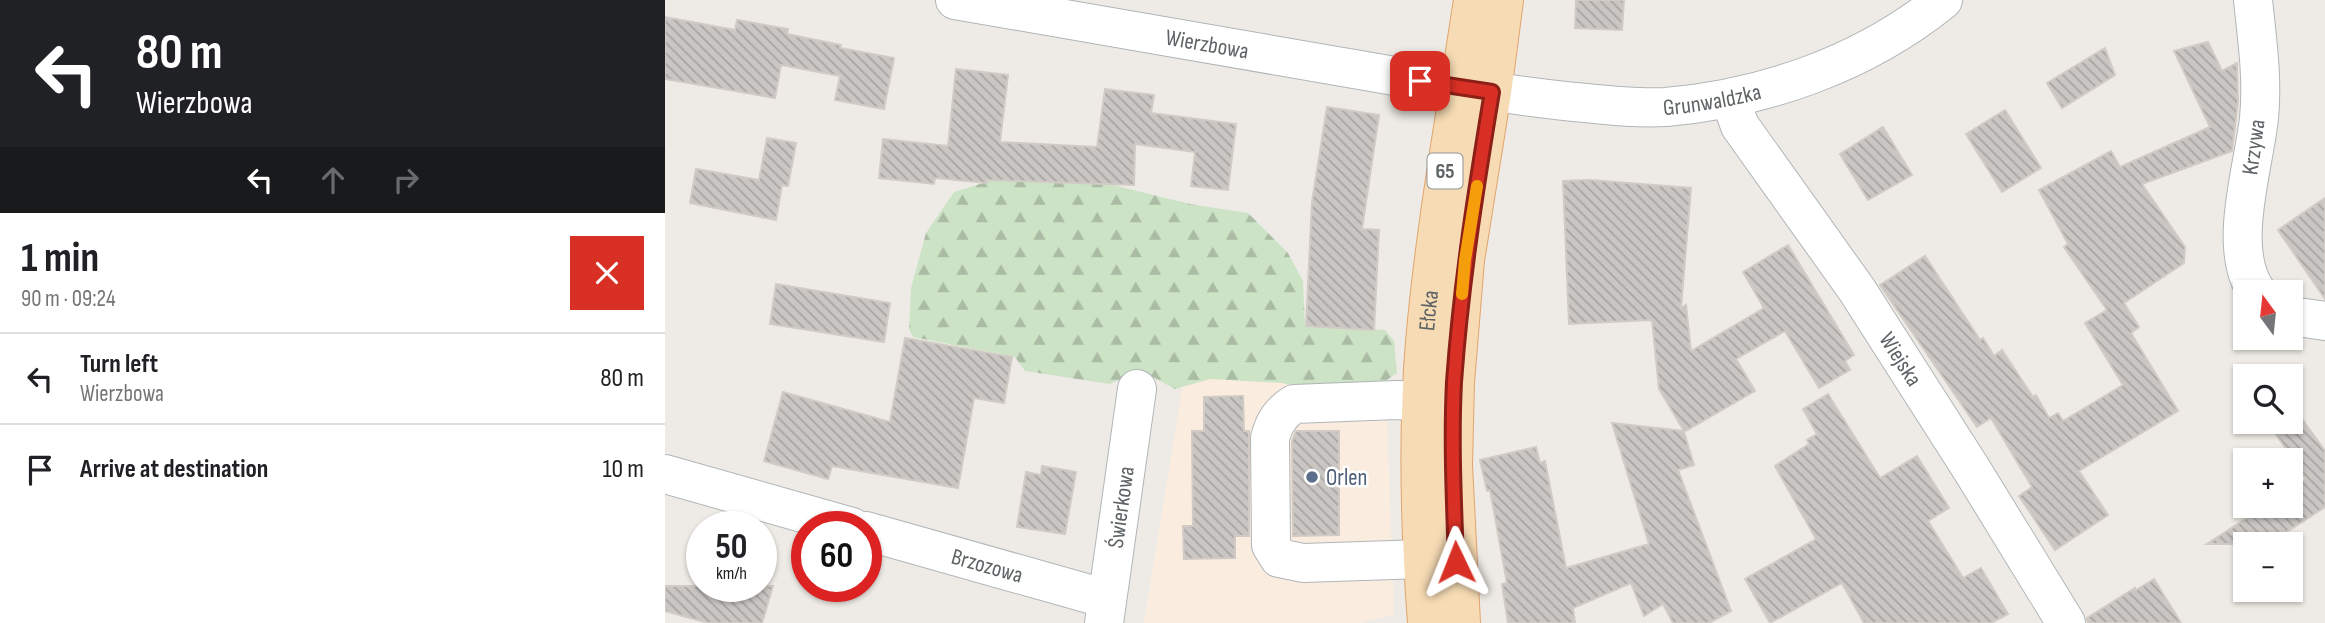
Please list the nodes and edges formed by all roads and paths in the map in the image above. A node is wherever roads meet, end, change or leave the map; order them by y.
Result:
1 (955, 0) edge
2 (1473, 0) edge
3 (1504, 0) edge
4 (1943, 0) edge
5 (2253, 0) edge
6 (1475, 90) junction
7 (1730, 99) junction
8 (2252, 280) edge
9 (2303, 318) edge
10 (2325, 321) edge
11 (1137, 389) dead end
12 (1438, 401) junction
13 (665, 474) edge
14 (796, 511) edge
15 (882, 536) edge
16 (1423, 559) junction
17 (1105, 611) edge
18 (1427, 623) edge
19 (1461, 623) edge
20 (2066, 623) edge

1 - 6 street, Wierzbowa
2 - 6 main road, Ełcka / 65
3 - 6 main road, Ełcka / 65
4 - 7 street, Grunwaldzka
5 - 8 street, Krzywa
6 - 7 street, Grunwaldzka
6 - 12 main road, Ełcka / 65
7 - 20 street, Wiejska
9 - 10 street
11 - 17 street, Świerkowa
12 - 16 main road, Ełcka / 65
12 - 16 street
12 - 19 main road, Ełcka / 65
13 - 14 street
15 - 17 street, Brzozowa
16 - 18 main road, Ełcka / 65

